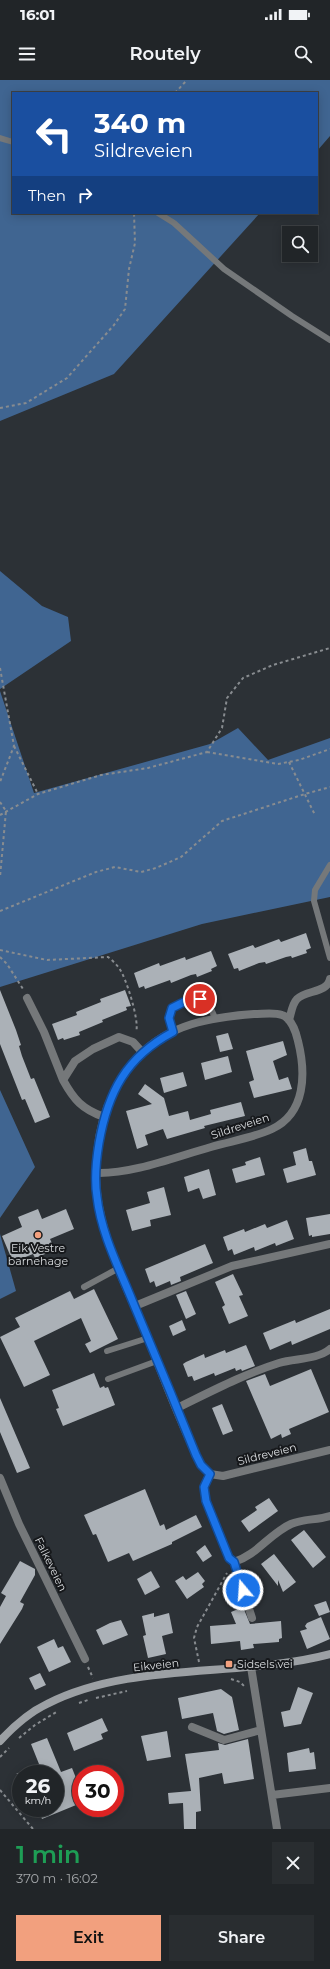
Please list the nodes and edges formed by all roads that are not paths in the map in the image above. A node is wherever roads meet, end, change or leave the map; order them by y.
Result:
1 (0, 138) edge
2 (12, 142) edge
3 (160, 214) edge
4 (330, 340) edge
5 (330, 865) edge
6 (330, 958) edge
7 (330, 979) edge
8 (27, 998) road end
9 (215, 1018) junction
10 (289, 1020) junction
11 (173, 1032) junction
12 (143, 1053) junction
13 (63, 1080) junction
14 (104, 1117) junction
15 (96, 1173) junction
16 (330, 1244) edge
17 (119, 1268) junction
18 (84, 1287) dead end
19 (135, 1306) junction
20 (148, 1338) junction
21 (330, 1349) edge
22 (107, 1351) dead end
23 (157, 1360) junction
24 (108, 1379) dead end
25 (177, 1408) junction
26 (330, 1450) edge
27 (210, 1474) junction
28 (0, 1478) edge
29 (330, 1516) edge
30 (234, 1562) junction
31 (252, 1618) dead end
32 (330, 1654) edge
33 (85, 1659) dead end
34 (251, 1668) junction
35 (192, 1727) dead end
36 (261, 1730) junction
37 (0, 1741) edge
38 (330, 1788) edge
39 (272, 1795) junction
40 (277, 1829) edge

1 - 2 lane
3 - 4 lane
5 - 6 lane
7 - 10 street
8 - 13 street
9 - 10 street
9 - 11 street
9 - 11 lane
10 - 15 street, Sildreveien
11 - 12 street
12 - 13 street
12 - 14 street
13 - 14 street
14 - 15 street
15 - 17 street
16 - 19 street
17 - 18 lane
17 - 19 street
19 - 20 street
20 - 22 lane
20 - 23 street
21 - 25 street
23 - 24 lane
23 - 25 street
25 - 27 street
26 - 27 street, Sildreveien
27 - 30 street
28 - 33 street, Falkeveien
29 - 30 street
30 - 31 street
32 - 34 main road, Eikveien
34 - 36 street
34 - 37 main road, Eikveien
35 - 36 street
36 - 39 street
38 - 39 street
39 - 40 street

